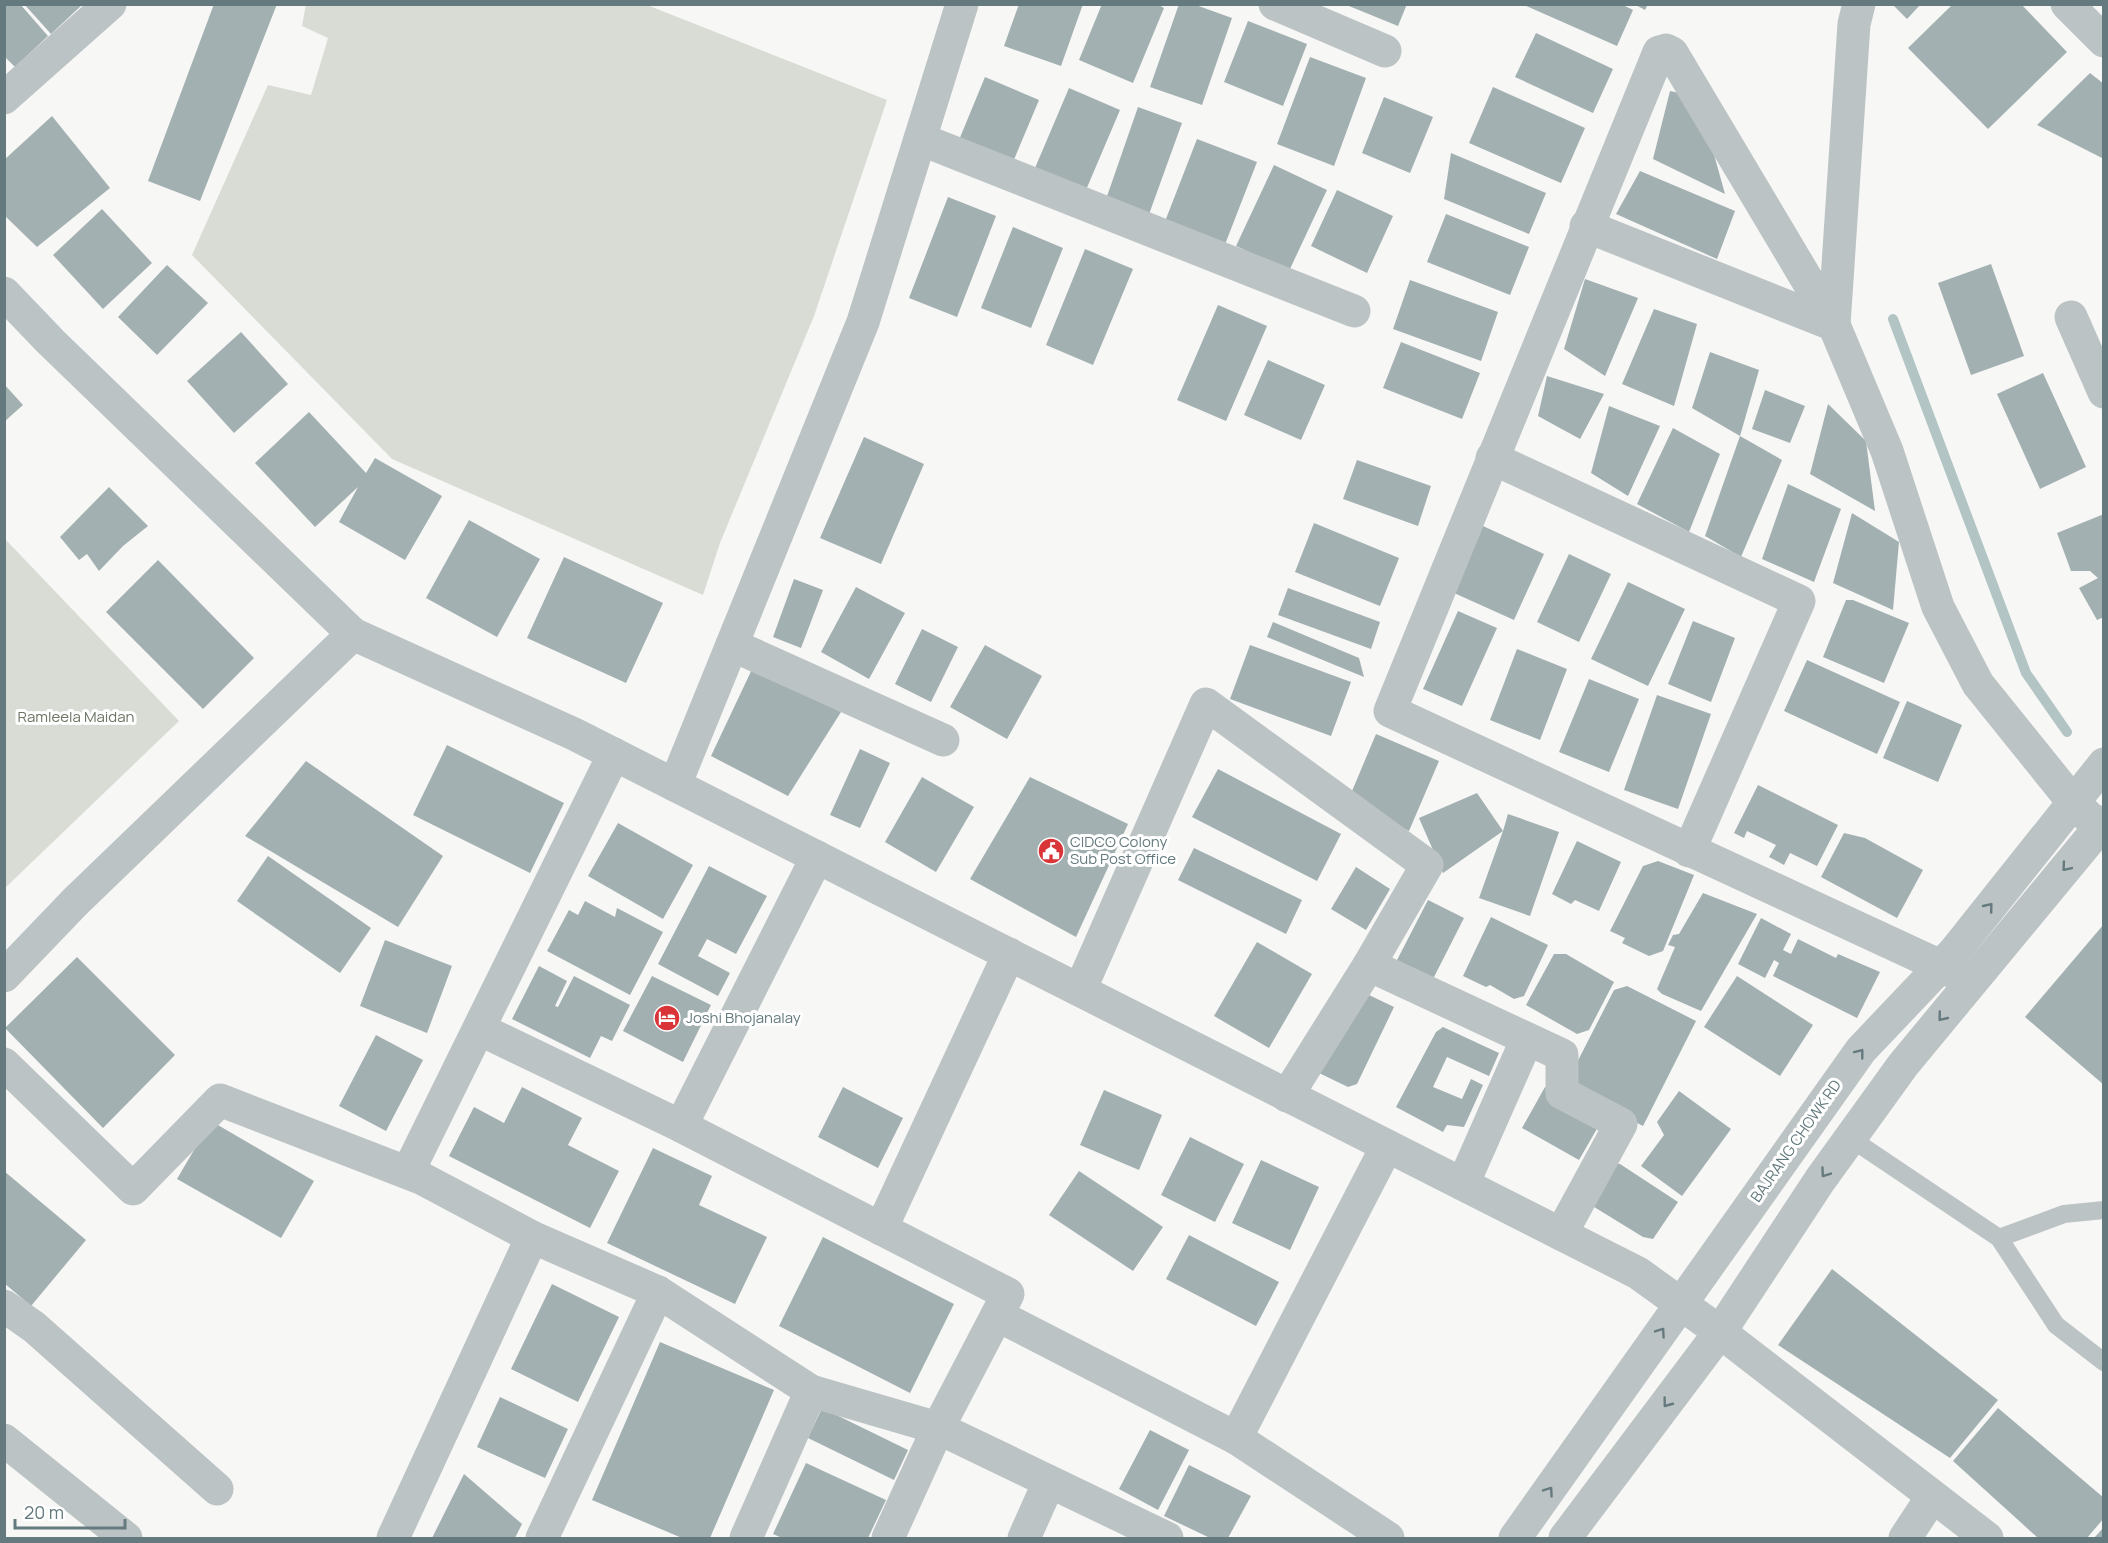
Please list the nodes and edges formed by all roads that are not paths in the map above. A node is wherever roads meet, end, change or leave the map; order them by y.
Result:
1 (110, 4) edge
2 (962, 4) edge
3 (1275, 4) edge
4 (1859, 4) edge
5 (2067, 4) edge
6 (2103, 41) edge
7 (1384, 51) dead end
8 (4, 98) edge
9 (920, 139) junction
10 (1586, 226) junction
11 (4, 293) edge
12 (1354, 311) dead end
13 (2071, 317) dead end
14 (1834, 325) junction
15 (2103, 392) edge
16 (1492, 458) junction
17 (353, 634) junction
18 (732, 645) junction
19 (943, 740) dead end
20 (614, 754) junction
21 (2103, 764) edge
22 (675, 785) junction
23 (2073, 802) junction
24 (2101, 824) edge
25 (1689, 851) junction
26 (817, 857) junction
27 (1009, 954) junction
28 (1369, 965) junction
29 (1939, 967) junction
30 (4, 976) edge
31 (1972, 981) junction
32 (1080, 990) junction
33 (479, 1029) junction
34 (1527, 1039) junction
35 (4, 1064) edge
36 (1287, 1096) junction
37 (681, 1126) junction
38 (1850, 1138) junction
39 (1388, 1146) junction
40 (408, 1172) junction
41 (1463, 1184) junction
42 (2103, 1210) edge
43 (881, 1229) junction
44 (1561, 1234) junction
45 (532, 1237) junction
46 (1999, 1238) junction
47 (658, 1292) junction
48 (1680, 1305) junction
49 (4, 1306) edge
50 (997, 1316) junction
51 (1720, 1332) junction
52 (2103, 1362) edge
53 (811, 1392) junction
54 (938, 1428) junction
55 (1236, 1438) junction
56 (4, 1440) edge
57 (1049, 1482) junction
58 (217, 1489) dead end
59 (1932, 1497) junction
60 (1154, 1536) edge
61 (126, 1539) edge
62 (393, 1539) edge
63 (542, 1539) edge
64 (746, 1539) edge
65 (888, 1539) edge
66 (1024, 1539) edge
67 (1388, 1539) edge
68 (1515, 1539) edge
69 (1565, 1539) edge
70 (1905, 1539) edge
71 (1987, 1539) edge

1 - 8 street
2 - 9 street
3 - 7 street
4 - 14 street
5 - 6 street
9 - 12 street
9 - 18 street
10 - 14 street
10 - 14 street
10 - 16 street
11 - 17 street
13 - 15 street
14 - 23 street
16 - 25 street
16 - 25 street
17 - 20 street
17 - 30 street
18 - 19 street
18 - 22 street
20 - 22 street
20 - 33 street
21 - 23 street, BAJRANG CHOWK RD
22 - 26 street
23 - 24 street
29 -> 23 street, BAJRANG CHOWK RD
24 -> 31 street
25 - 29 street
26 - 27 street
26 - 37 street
27 - 32 street
27 - 43 street
28 - 32 street
28 - 34 street
28 - 36 street
29 - 31 street
48 -> 29 street, BAJRANG CHOWK RD
31 -> 38 street
32 - 36 street
33 - 37 street
33 - 40 street
34 - 41 street
34 - 44 street
35 - 40 street
36 - 39 street
37 - 43 street
38 - 46 lane
38 -> 51 street
39 - 41 street
39 - 55 street
40 - 45 street
41 - 44 street
42 - 46 lane
43 - 50 street
44 - 48 street
45 - 47 street
45 - 62 street
46 - 52 lane
47 - 53 street
47 - 63 street
48 - 51 street
68 -> 48 street, BAJRANG CHOWK RD
49 - 58 street
50 - 54 street
50 - 55 street
51 - 59 street
51 -> 69 street
53 - 54 street
53 - 64 street
54 - 57 street
54 - 65 street
55 - 67 street
56 - 61 street
57 - 60 street
57 - 66 street
59 - 70 street
59 - 71 street

